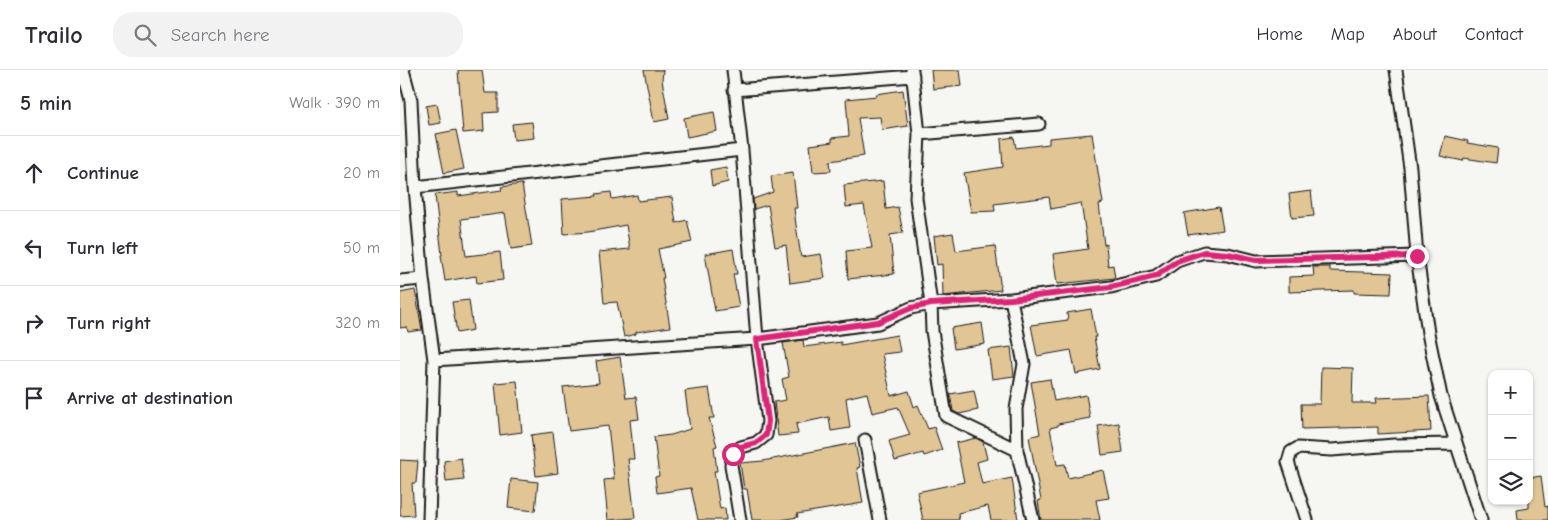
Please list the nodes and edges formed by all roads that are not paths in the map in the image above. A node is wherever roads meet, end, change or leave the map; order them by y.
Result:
1 (403, 70) edge
2 (733, 70) edge
3 (1396, 70) edge
4 (912, 73) edge
5 (734, 90) junction
6 (405, 100) edge
7 (1039, 124) dead end
8 (919, 134) junction
9 (742, 150) junction
10 (415, 187) junction
11 (1417, 256) junction
12 (423, 279) junction
13 (400, 281) edge
14 (1011, 299) junction
15 (931, 304) junction
16 (757, 339) junction
17 (434, 360) junction
18 (865, 440) dead end
19 (1456, 444) junction
20 (1017, 450) junction
21 (429, 520) edge
22 (740, 520) edge
23 (880, 520) edge
24 (1033, 520) edge
25 (1308, 520) edge
26 (1481, 520) edge

1 - 6 street
2 - 5 street
3 - 11 street
4 - 5 street
4 - 8 street
5 - 9 street
6 - 10 street
7 - 8 street
8 - 15 street
9 - 10 street
9 - 16 street
10 - 12 street
11 - 14 street
11 - 19 street
12 - 13 street
12 - 17 street
14 - 15 street
14 - 20 street
15 - 16 street
15 - 20 street
16 - 17 street
16 - 22 street
17 - 21 street
18 - 23 street
19 - 25 street
19 - 26 street
20 - 24 street

